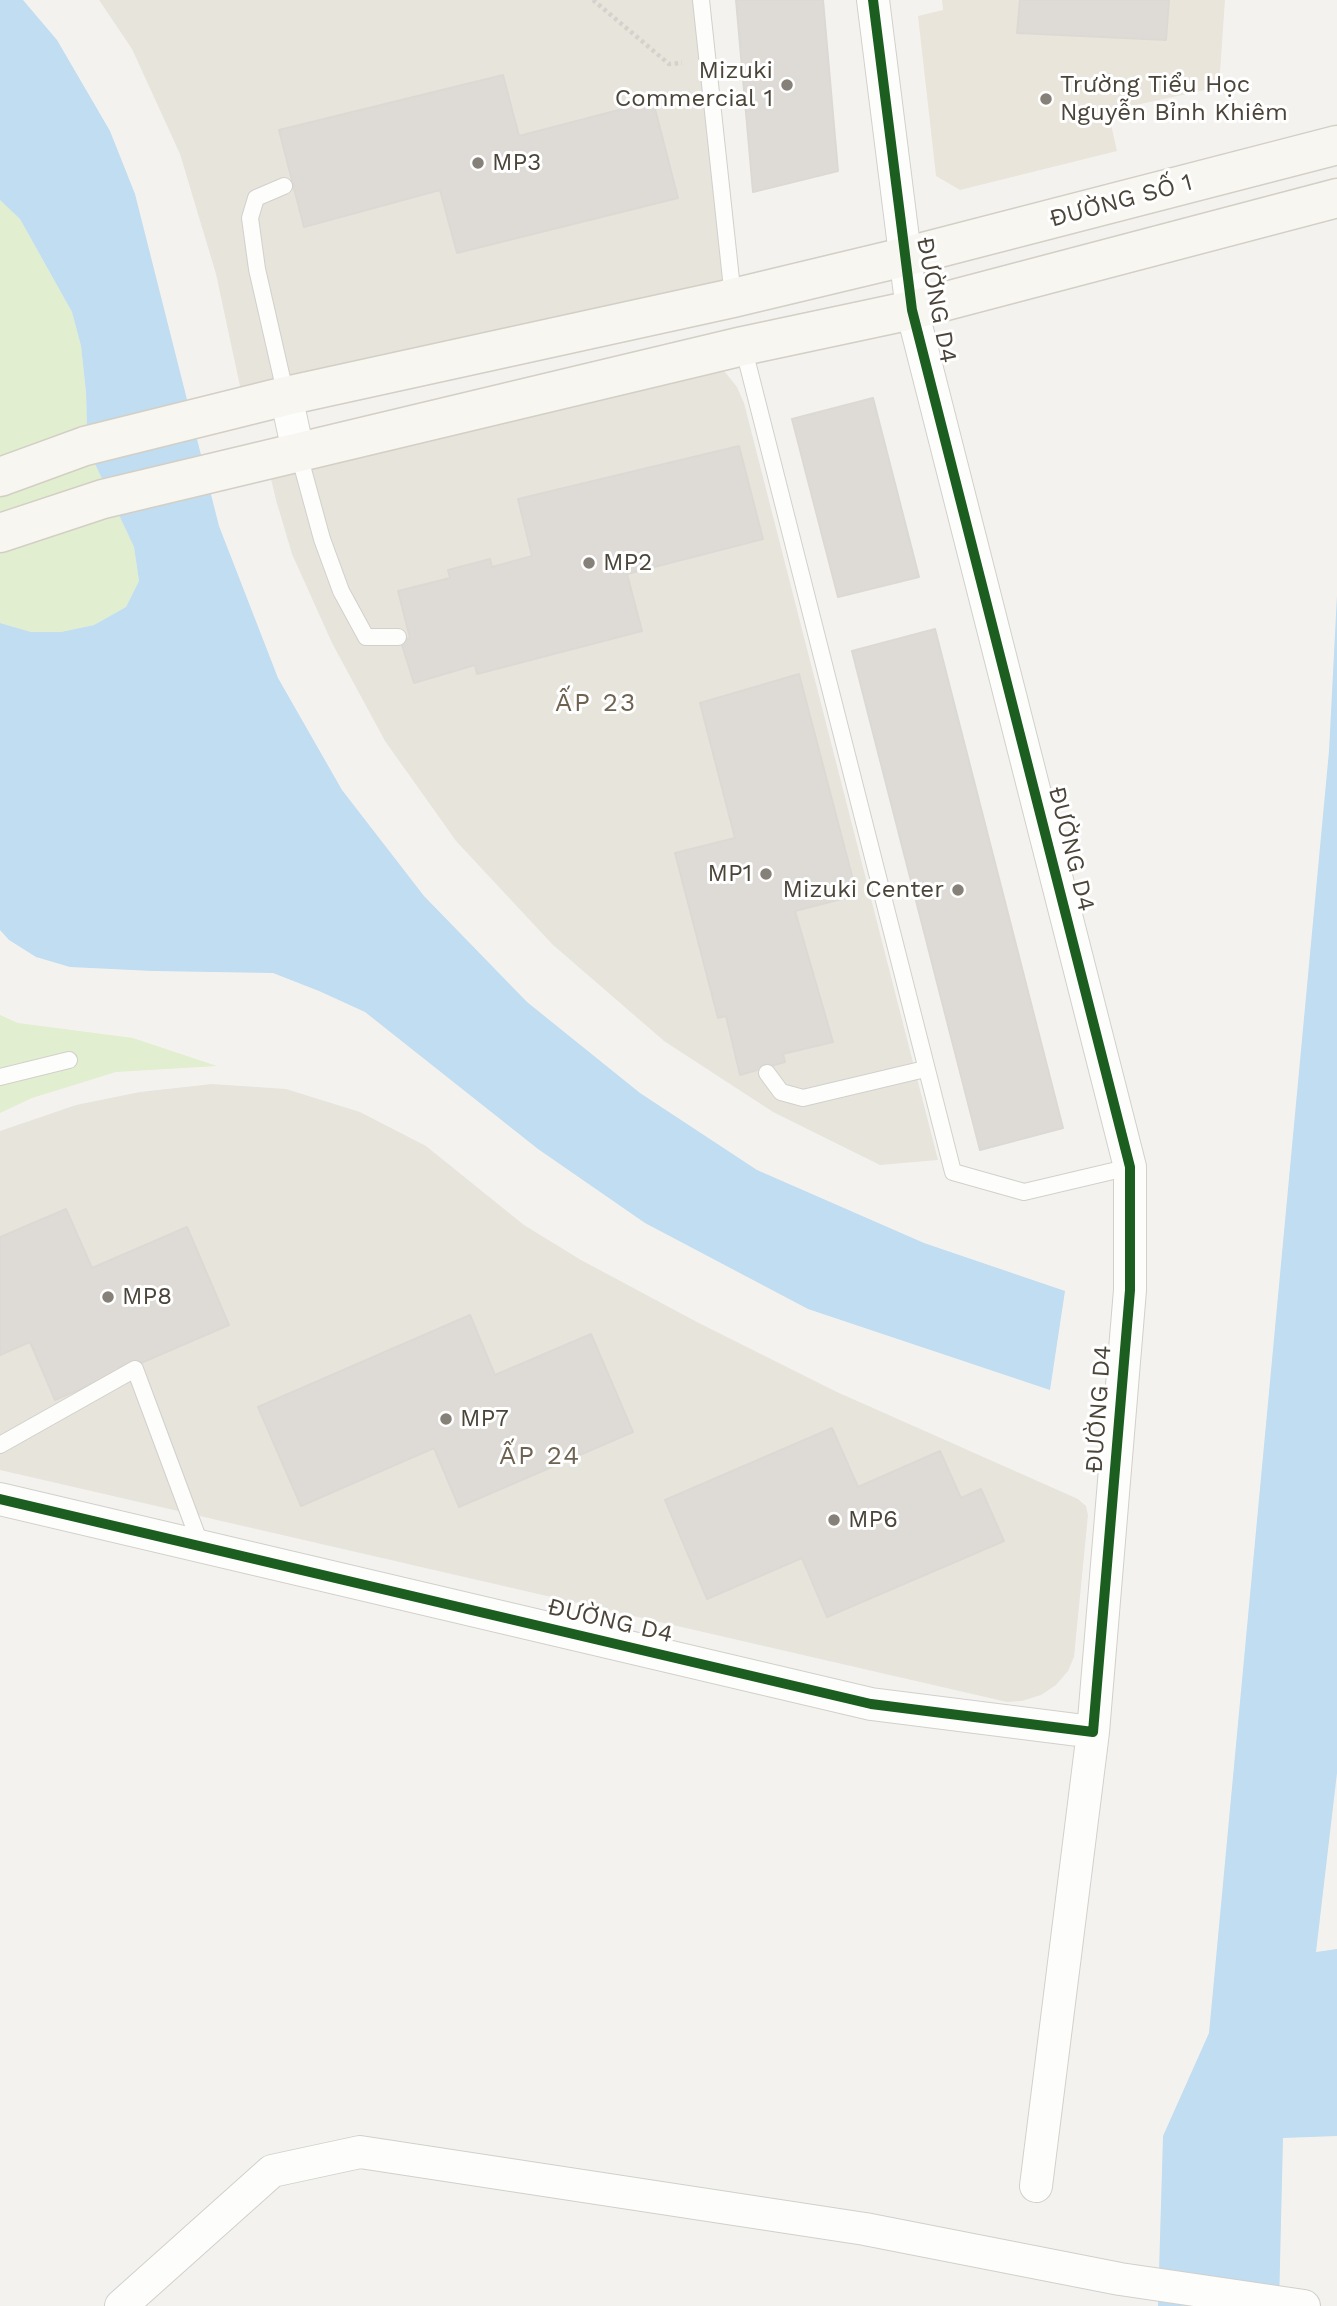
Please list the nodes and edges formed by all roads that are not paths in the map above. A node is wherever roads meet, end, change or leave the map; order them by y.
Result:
1 (701, 0) edge
2 (873, 0) edge
3 (1337, 145) edge
4 (284, 186) dead end
5 (1337, 198) edge
6 (904, 257) junction
7 (733, 298) junction
8 (912, 310) junction
9 (743, 346) junction
10 (286, 396) junction
11 (298, 451) junction
12 (0, 477) edge
13 (0, 533) edge
14 (398, 637) dead end
15 (69, 1060) dead end
16 (925, 1069) junction
17 (767, 1073) dead end
18 (0, 1077) edge
19 (1130, 1167) junction
20 (3, 1440) edge
21 (0, 1499) edge
22 (201, 1546) junction
23 (1093, 1732) junction
24 (1036, 2186) dead end
25 (121, 2306) edge
26 (1304, 2306) edge

1 - 7 lane
2 - 6 street, ĐƯỜNG D4
3 - 6 street, ĐƯỜNG SỐ 1
4 - 10 lane
5 - 8 street
6 - 7 street, ĐƯỜNG SỐ 1
6 - 8 street, ĐƯỜNG D4
7 - 10 street, ĐƯỜNG SỐ 1
8 - 9 street
8 - 19 street, ĐƯỜNG D4
9 - 11 street
9 - 16 lane
10 - 11 street
10 - 12 street, ĐƯỜNG SỐ 1
11 - 13 street
11 - 14 lane
15 - 18 lane
16 - 17 lane
16 - 19 lane
19 - 23 street, ĐƯỜNG D4
20 - 22 lane
21 - 22 street, ĐƯỜNG D4
22 - 23 street, ĐƯỜNG D4
23 - 24 street
25 - 26 street

